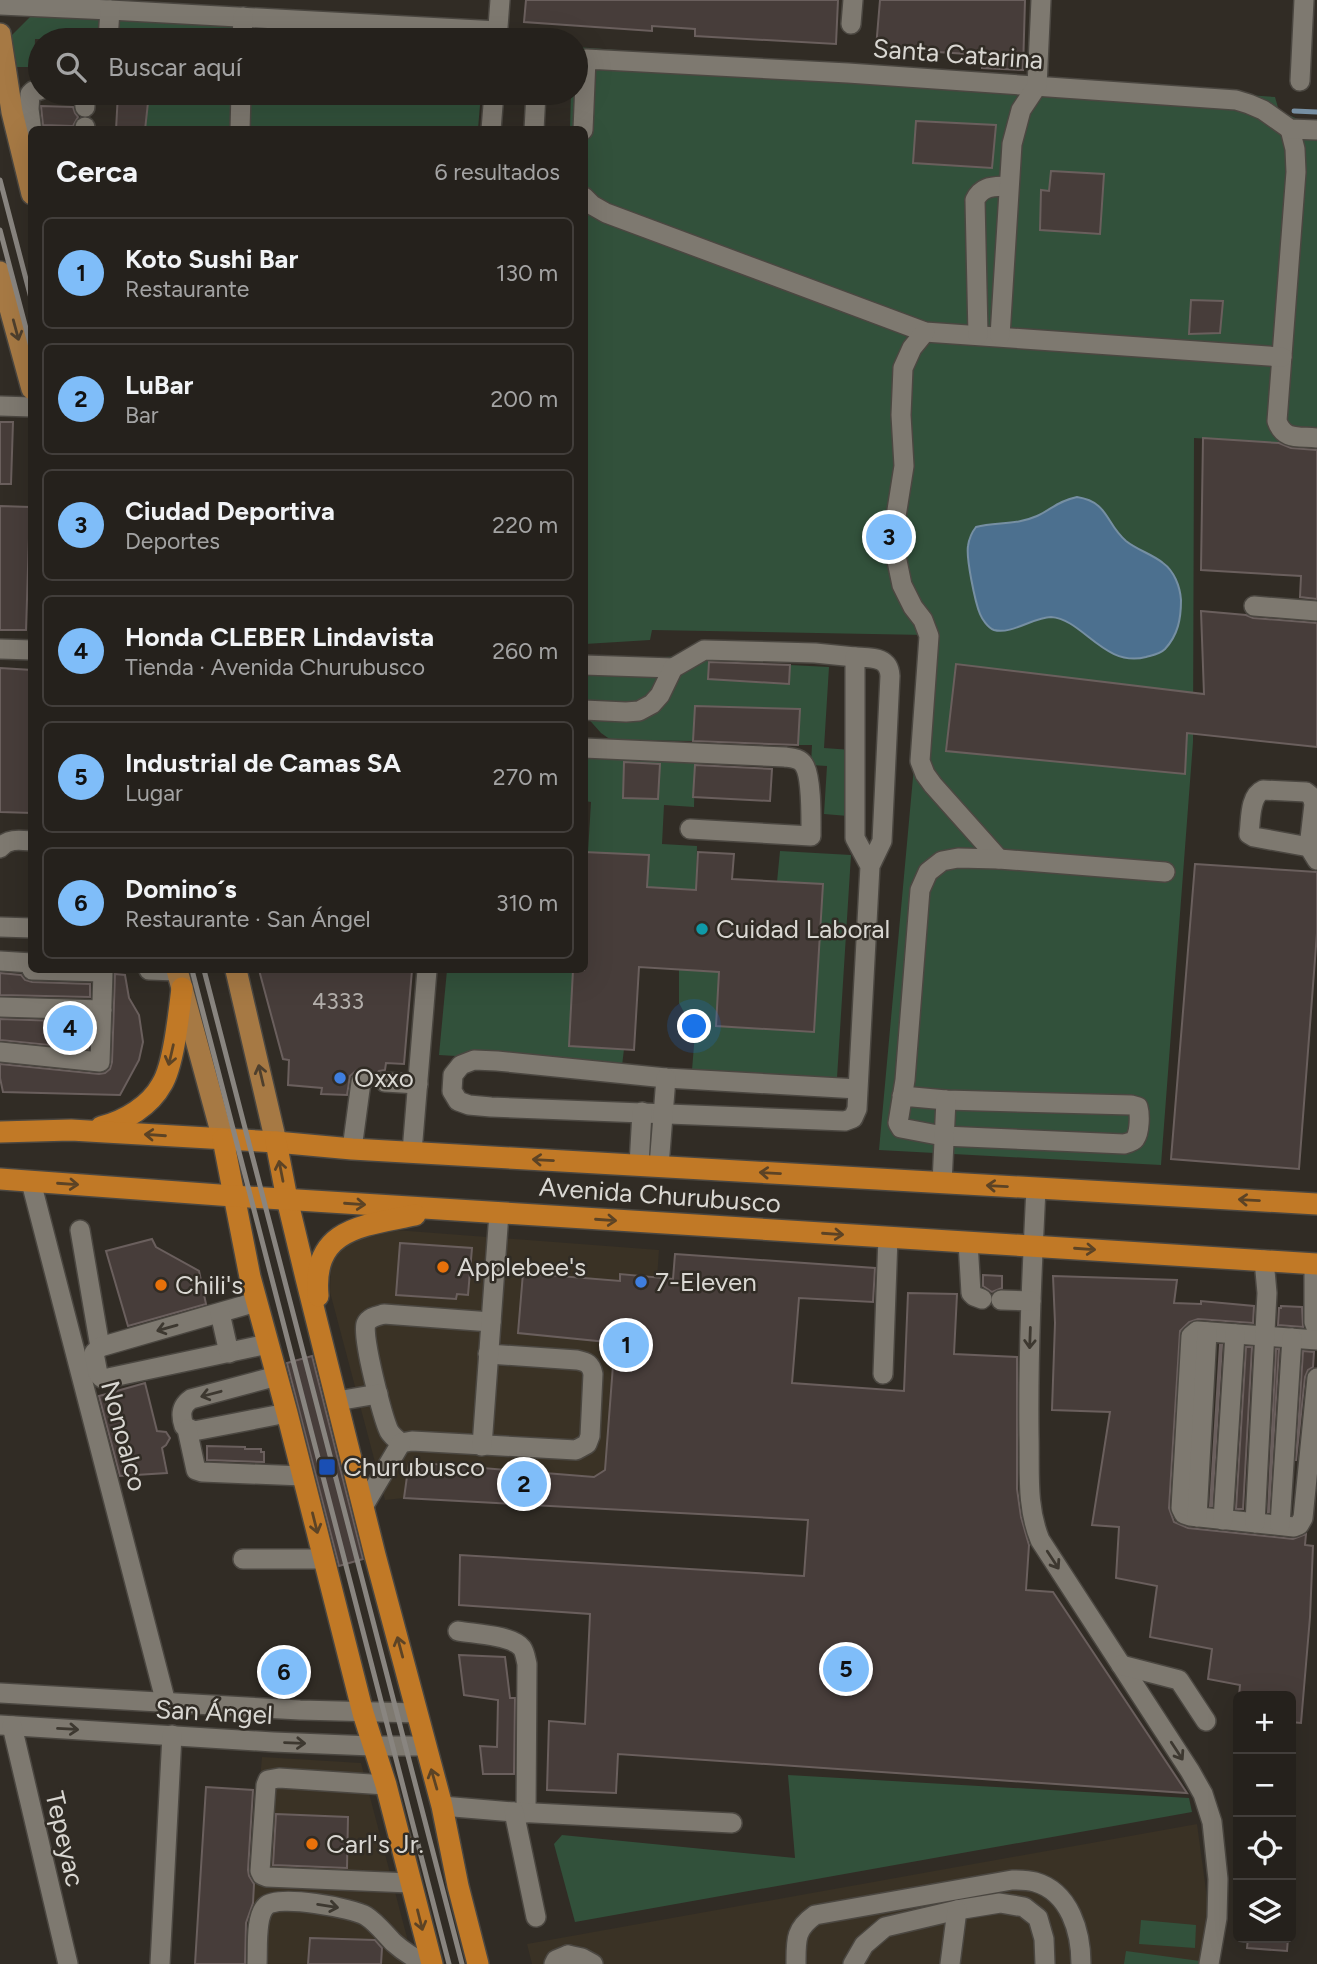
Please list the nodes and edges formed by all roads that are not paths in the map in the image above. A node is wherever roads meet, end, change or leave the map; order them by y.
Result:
1 (500, 0) edge
2 (853, 0) edge
3 (1041, 0) edge
4 (1304, 0) edge
5 (0, 5) edge
6 (171, 7) edge
7 (110, 9) junction
8 (243, 18) junction
9 (851, 24) dead end
10 (109, 28) edge
11 (243, 28) edge
12 (384, 28) edge
13 (498, 28) edge
14 (0, 34) edge
15 (588, 59) edge
16 (1300, 81) dead end
17 (1037, 86) junction
18 (28, 98) edge
19 (241, 105) edge
20 (493, 105) edge
21 (535, 105) edge
22 (584, 105) edge
23 (21, 111) junction
24 (29, 126) edge
25 (240, 126) edge
26 (491, 126) edge
27 (534, 126) edge
28 (583, 126) edge
29 (1290, 129) junction
30 (1317, 130) edge
31 (28, 165) edge
32 (1008, 186) junction
33 (588, 201) edge
34 (0, 272) edge
35 (925, 332) junction
36 (978, 335) junction
37 (1000, 336) junction
38 (1282, 356) junction
39 (28, 374) edge
40 (0, 406) edge
41 (28, 407) edge
42 (1317, 438) edge
43 (1254, 607) dead end
44 (1317, 611) edge
45 (0, 649) edge
46 (28, 650) edge
47 (855, 657) junction
48 (588, 665) edge
49 (673, 668) junction
50 (588, 710) edge
51 (588, 748) edge
52 (690, 829) dead end
53 (28, 841) edge
54 (0, 848) edge
55 (999, 859) junction
56 (870, 866) junction
57 (1165, 872) dead end
58 (0, 927) edge
59 (28, 928) edge
60 (0, 961) edge
61 (28, 963) edge
62 (0, 968) edge
63 (28, 970) edge
64 (103, 973) edge
65 (237, 973) edge
66 (427, 973) edge
67 (179, 976) edge
68 (0, 1007) edge
69 (102, 1010) junction
70 (0, 1052) edge
71 (666, 1078) junction
72 (364, 1080) dead end
73 (385, 1082) dead end
74 (418, 1084) junction
75 (858, 1089) junction
76 (902, 1096) junction
77 (946, 1100) junction
78 (642, 1112) junction
79 (665, 1113) junction
80 (71, 1130) junction
81 (0, 1132) edge
82 (943, 1136) junction
83 (223, 1139) junction
84 (276, 1142) junction
85 (352, 1149) junction
86 (412, 1152) junction
87 (649, 1166) junction
88 (10, 1179) edge
89 (942, 1183) junction
90 (1036, 1188) junction
91 (233, 1196) junction
92 (287, 1199) junction
93 (1317, 1204) edge
94 (441, 1209) junction
95 (499, 1213) junction
96 (80, 1230) dead end
97 (888, 1237) junction
98 (968, 1242) junction
99 (1033, 1245) junction
100 (1264, 1260) junction
101 (1315, 1264) edge
102 (256, 1301) junction
103 (1031, 1301) junction
104 (220, 1313) junction
105 (491, 1322) junction
106 (1317, 1330) edge
107 (1235, 1334) junction
108 (1263, 1337) junction
109 (1292, 1338) junction
110 (1317, 1340) edge
111 (268, 1344) junction
112 (323, 1344) junction
113 (100, 1347) junction
114 (229, 1353) junction
115 (488, 1354) junction
116 (883, 1374) dead end
117 (277, 1376) junction
118 (1317, 1378) edge
119 (378, 1394) junction
120 (337, 1401) junction
121 (287, 1413) junction
122 (187, 1429) junction
123 (401, 1443) junction
124 (482, 1446) junction
125 (303, 1476) junction
126 (363, 1507) junction
127 (1223, 1520) junction
128 (1255, 1523) junction
129 (1280, 1525) junction
130 (243, 1559) dead end
131 (324, 1559) junction
132 (458, 1631) dead end
133 (1121, 1665) junction
134 (1, 1689) edge
135 (166, 1703) junction
136 (363, 1713) junction
137 (417, 1713) junction
138 (1206, 1721) dead end
139 (6, 1726) edge
140 (172, 1735) junction
141 (372, 1746) junction
142 (425, 1746) junction
143 (386, 1785) junction
144 (442, 1806) junction
145 (520, 1812) junction
146 (732, 1823) dead end
147 (410, 1883) junction
148 (957, 1910) junction
149 (536, 1917) dead end
150 (564, 1961) edge
151 (68, 1964) edge
152 (160, 1964) edge
153 (257, 1964) edge
154 (426, 1964) edge
155 (432, 1964) edge
156 (478, 1964) edge
157 (593, 1964) edge
158 (796, 1964) edge
159 (853, 1964) edge
160 (950, 1964) edge
161 (1045, 1964) edge
162 (1081, 1964) edge
163 (1209, 1964) edge

1 - 13 street
2 - 9 street
3 - 17 street
4 - 16 street
5 - 7 street
6 - 7 street
6 - 8 street
7 - 10 street
8 - 11 street
8 - 12 street
14 - 23 main road
15 - 17 street, Santa Catarina
17 - 29 street, Santa Catarina
17 - 32 street
18 - 23 street
19 - 25 street
20 - 26 street
21 - 27 street
22 - 28 street, Santa Catarina
23 - 24 street
23 - 31 main road
29 - 30 street
29 - 38 street
32 - 36 street
32 - 37 street
33 - 35 street
34 -> 39 main road
35 - 36 street
35 - 55 street
36 - 37 street
37 - 38 street
38 - 42 street
40 - 41 street
43 - 44 street
45 - 46 street
47 - 49 street
47 - 56 street
47 - 56 street
48 - 49 street
49 - 50 street
51 - 52 street
53 - 54 street
55 - 57 street
55 - 76 street
56 - 75 street
58 - 59 street
60 - 61 street
62 - 63 street
64 - 69 street
84 -> 65 main road
66 - 74 street
67 -> 80 highway
67 - 83 main road
68 - 69 street
69 - 70 street
71 - 75 street
71 - 78 street
71 - 79 street
72 - 85 street
73 - 74 street
74 - 86 street
75 - 79 street
76 - 77 street
76 - 82 street
77 - 82 street
77 - 82 street
78 - 79 street
78 - 87 street
79 - 87 street
80 - 81 highway, Avenida Churubusco
83 -> 80 highway, Avenida Churubusco
82 - 89 street
83 - 84 highway, Avenida Churubusco
83 - 91 highway
84 - 85 highway, Avenida Churubusco
92 -> 84 highway
85 - 86 highway, Avenida Churubusco
87 -> 86 highway, Avenida Churubusco
89 -> 87 highway, Avenida Churubusco
88 -> 91 highway, Avenida Churubusco
88 - 135 street, Nonoalco
90 -> 89 highway, Avenida Churubusco
93 -> 90 highway, Avenida Churubusco
90 - 99 street
91 - 92 highway, Avenida Churubusco
91 - 102 highway
92 -> 94 highway, Avenida Churubusco
92 - 112 highway
94 - 95 highway, Avenida Churubusco
94 - 112 highway
95 -> 97 highway, Avenida Churubusco
95 - 105 street
96 - 113 street
97 - 98 highway, Avenida Churubusco
97 - 116 street
98 - 99 highway, Avenida Churubusco
98 - 103 street
99 -> 100 highway, Avenida Churubusco
99 - 103 street
100 - 101 highway, Avenida Churubusco
100 - 108 street
101 - 106 street
102 - 104 street
102 - 111 highway
103 -> 133 street
104 -> 113 street
104 - 114 street
105 - 115 street
105 - 119 street
107 - 108 street
107 - 127 street
107 - 127 street
108 - 109 street
108 - 128 street
109 - 110 street
109 - 129 street
111 - 114 street
111 - 117 highway
112 - 120 highway
113 - 114 street
115 - 124 street
115 - 124 street
117 - 121 highway
117 -> 122 street
118 - 129 street
119 - 120 street
119 - 123 street
120 - 126 highway
121 - 122 street
121 - 125 highway
122 - 125 street
123 - 124 street
123 - 126 street
125 -> 131 highway
137 -> 126 highway
127 - 128 street
128 - 129 street
130 - 131 street
131 - 136 highway
132 - 145 street
133 - 138 street
133 -> 163 street
134 - 135 street, San Ángel
135 - 136 street, San Ángel
136 - 137 street, San Ángel
136 - 141 highway
137 - 142 highway
139 -> 140 street, San Ángel
139 - 151 street, Tepeyac
140 -> 141 street, San Ángel
140 - 152 street
141 - 142 street, San Ángel
141 - 143 highway
144 -> 142 highway
143 - 147 highway
143 - 147 street
144 - 145 street
144 - 156 highway
145 - 146 street
145 - 149 street
147 -> 155 highway
148 - 159 street
148 - 160 street
148 - 161 street
150 - 157 street
153 -> 154 street
158 - 162 street

